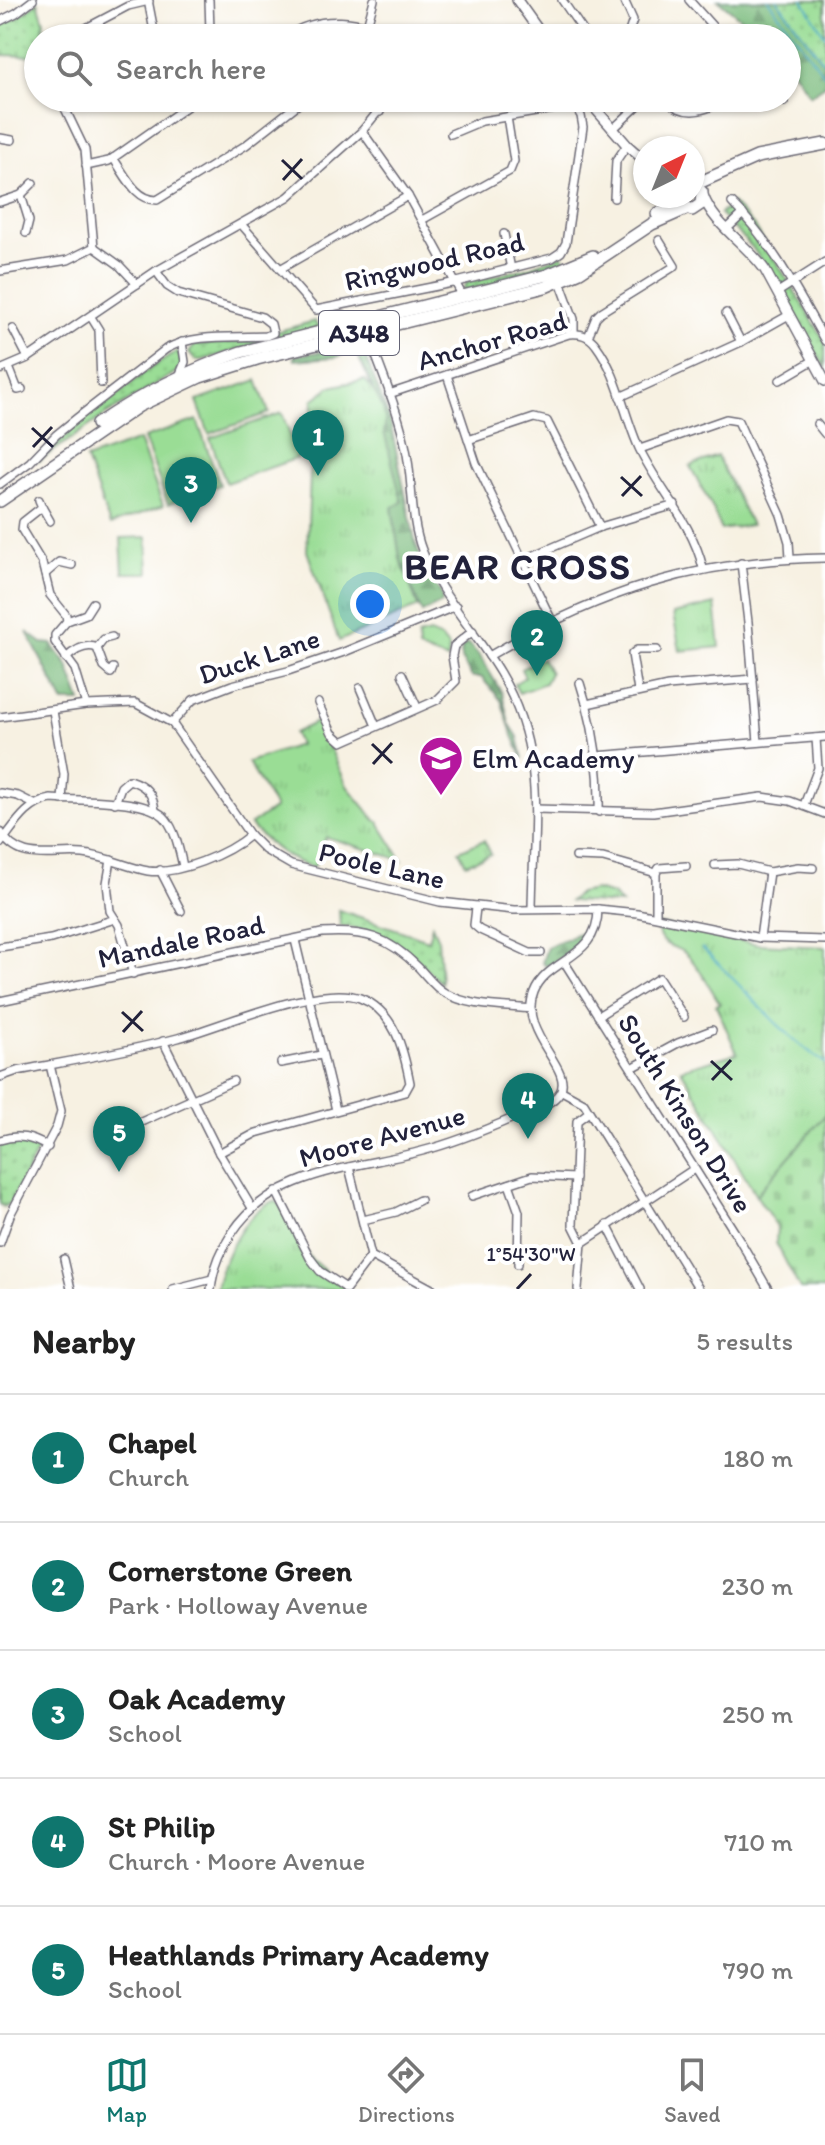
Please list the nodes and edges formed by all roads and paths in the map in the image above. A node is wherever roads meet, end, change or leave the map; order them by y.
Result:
1 (33, 0) edge
2 (148, 0) edge
3 (209, 0) edge
4 (374, 0) edge
5 (517, 0) edge
6 (562, 0) edge
7 (624, 0) edge
8 (689, 0) edge
9 (0, 21) edge
10 (94, 24) edge
11 (153, 24) edge
12 (210, 24) edge
13 (314, 24) edge
14 (356, 24) edge
15 (368, 24) edge
16 (534, 24) edge
17 (578, 24) edge
18 (632, 24) edge
19 (709, 24) edge
20 (67, 112) edge
21 (179, 112) edge
22 (288, 112) edge
23 (380, 112) edge
24 (536, 112) edge
25 (579, 112) edge
26 (598, 112) edge
27 (631, 112) edge
28 (507, 117) junction
29 (613, 129) junction
30 (362, 131) junction
31 (451, 134) dead end
32 (0, 138) edge
33 (12, 140) dead end
34 (825, 144) edge
35 (627, 145) junction
36 (633, 150) edge
37 (113, 158) junction
38 (86, 166) junction
39 (33, 183) dead end
40 (705, 184) edge
41 (616, 187) junction
42 (626, 189) dead end
43 (21, 195) junction
44 (408, 196) junction
45 (614, 198) dead end
46 (0, 202) edge
47 (705, 202) edge
48 (732, 203) dead end
49 (669, 208) edge
50 (691, 208) joint
51 (710, 211) junction
52 (743, 214) junction
53 (422, 220) junction
54 (241, 224) junction
55 (728, 228) junction
56 (26, 233) dead end
57 (506, 237) dead end
58 (659, 240) dead end
59 (94, 247) junction
60 (825, 262) edge
61 (280, 269) junction
62 (511, 269) junction
63 (0, 271) edge
64 (156, 271) junction
65 (560, 281) junction
66 (792, 282) junction
67 (137, 284) junction
68 (459, 292) junction
69 (778, 292) junction
70 (726, 313) dead end
71 (789, 315) junction
72 (91, 317) junction
73 (382, 328) junction
74 (13, 329) dead end
75 (361, 333) junction
76 (574, 333) junction
77 (588, 337) junction
78 (825, 341) edge
79 (182, 342) junction
80 (741, 342) junction
81 (372, 345) junction
82 (184, 353) junction
83 (28, 358) junction
84 (814, 360) junction
85 (202, 366) junction
86 (9, 367) junction
87 (0, 370) edge
88 (447, 375) junction
89 (179, 376) junction
90 (780, 380) dead end
91 (825, 381) edge
92 (101, 383) dead end
93 (18, 390) dead end
94 (389, 394) junction
95 (620, 397) junction
96 (817, 424) dead end
97 (825, 435) edge
98 (468, 440) junction
99 (640, 449) junction
100 (0, 484) edge
101 (0, 493) edge
102 (0, 501) edge
103 (675, 505) junction
104 (50, 521) dead end
105 (600, 527) junction
106 (790, 558) junction
107 (825, 558) edge
108 (523, 560) junction
109 (741, 563) junction
110 (72, 565) dead end
111 (703, 568) junction
112 (45, 574) junction
113 (93, 603) dead end
114 (456, 606) junction
115 (67, 621) junction
116 (552, 621) junction
117 (473, 631) junction
118 (112, 637) dead end
119 (97, 648) junction
120 (657, 650) dead end
121 (489, 656) junction
122 (66, 658) junction
123 (111, 674) dead end
124 (402, 674) dead end
125 (753, 679) junction
126 (580, 683) dead end
127 (360, 688) dead end
128 (638, 691) junction
129 (318, 703) dead end
130 (587, 704) junction
131 (86, 705) junction
132 (417, 707) junction
133 (53, 711) junction
134 (0, 717) edge
135 (172, 723) junction
136 (376, 726) junction
137 (821, 737) edge
138 (758, 742) junction
139 (596, 756) junction
140 (0, 793) edge
141 (62, 800) junction
142 (115, 803) junction
143 (34, 804) junction
144 (804, 805) junction
145 (535, 809) junction
146 (155, 810) junction
147 (599, 812) junction
148 (825, 814) edge
149 (250, 835) junction
150 (1, 838) edge
151 (576, 857) dead end
152 (111, 860) junction
153 (715, 865) dead end
154 (183, 866) junction
155 (686, 866) dead end
156 (813, 868) dead end
157 (160, 870) junction
158 (769, 872) junction
159 (656, 873) junction
160 (476, 908) junction
161 (532, 909) junction
162 (598, 909) junction
163 (181, 911) dead end
164 (656, 916) junction
165 (115, 919) junction
166 (760, 938) junction
167 (295, 940) junction
168 (825, 940) edge
169 (0, 947) edge
170 (541, 953) dead end
171 (565, 963) junction
172 (133, 974) junction
173 (310, 999) junction
174 (0, 1001) edge
175 (531, 1009) junction
176 (598, 1016) junction
177 (684, 1017) dead end
178 (712, 1030) dead end
179 (163, 1041) junction
180 (321, 1055) junction
181 (281, 1063) dead end
182 (50, 1065) junction
183 (632, 1068) junction
184 (0, 1077) edge
185 (233, 1081) dead end
186 (562, 1091) junction
187 (193, 1100) junction
188 (336, 1110) junction
189 (589, 1112) junction
190 (141, 1122) dead end
191 (0, 1140) edge
192 (48, 1147) junction
193 (219, 1153) junction
194 (349, 1167) junction
195 (694, 1169) junction
196 (575, 1178) junction
197 (509, 1184) junction
198 (276, 1191) junction
199 (472, 1196) dead end
200 (646, 1199) junction
201 (420, 1200) dead end
202 (252, 1208) junction
203 (0, 1211) edge
204 (10, 1215) junction
205 (363, 1220) junction
206 (607, 1225) junction
207 (0, 1243) edge
208 (582, 1243) junction
209 (371, 1256) junction
210 (64, 1259) dead end
211 (518, 1264) dead end
212 (212, 1279) junction
213 (71, 1289) edge
214 (173, 1289) edge
215 (211, 1289) edge
216 (346, 1289) edge
217 (432, 1289) edge
218 (578, 1289) edge
219 (640, 1289) edge
220 (699, 1289) edge
221 (768, 1289) edge

1 - 9 street
2 - 10 street
2 - 11 street
3 - 12 street
4 - 15 street
5 - 16 main road
6 - 17 street
7 - 18 street
8 - 19 street
13 - 14 street
20 - 38 street
21 - 37 street
22 - 37 street
23 - 30 street
24 - 28 street
25 - 62 street, Ringwood Road
26 - 29 main road
27 - 29 street
28 - 31 street
28 - 53 street
29 - 35 main road
30 - 44 street
30 - 54 street
32 - 33 street
34 - 40 highway
35 - 36 main road
35 - 41 street
37 - 38 street
38 - 59 street
39 - 43 street
41 - 42 street
41 - 45 street
43 - 46 street
43 - 56 street
44 - 53 street
44 - 61 street
47 - 51 main road
48 - 52 street
49 - 68 highway, Ringwood Road / A348
50 - 51 main road
50 - 65 highway, Ringwood Road / A348
51 - 55 main road
52 - 55 street
52 - 66 street
53 - 68 street
54 - 61 street
54 - 64 street
55 - 69 main road
57 - 62 street
58 - 77 street
59 - 63 street
59 - 67 street
60 - 66 street
61 - 68 street, Ringwood Road
62 - 68 street, Ringwood Road
64 - 67 street
64 - 79 street
65 - 73 highway, Ringwood Road / A348
65 - 76 street
66 - 69 street
66 - 78 street
67 - 72 street
68 - 85 highway, Ringwood Road / A348
69 - 71 main road
70 - 80 street
71 - 80 street
71 - 84 main road
72 - 83 street
72 - 92 street
73 - 75 highway, Ringwood Road / A348
73 - 81 street
74 - 83 street
75 - 81 street
75 - 102 highway, Ringwood Road / A348
76 - 77 street, Anchor Road
76 - 88 street, Anchor Road
77 - 95 street, Anchor Road
79 - 82 street
79 - 100 street
80 - 95 street
81 - 94 street
82 - 85 street
82 - 89 street
83 - 86 street
84 - 90 street
84 - 91 main road
85 - 89 highway, Ringwood Road / A348
86 - 87 street
86 - 93 street
88 - 94 street, Anchor Road
88 - 98 street
89 - 101 highway, Ringwood Road / A348
94 - 114 street
95 - 99 street, Anchor Road
96 - 97 street
98 - 105 street
98 - 108 street
99 - 103 street, Anchor Road
99 - 106 street
103 - 105 street
103 - 111 street, Anchor Road
104 - 112 street
105 - 108 street
106 - 107 street
106 - 109 street
108 - 116 street
109 - 111 street
109 - 125 street
110 - 112 street
111 - 116 street
112 - 115 street
113 - 115 street
114 - 117 street
114 - 135 street, Duck Lane
115 - 122 street
116 - 121 street
117 - 121 street
117 - 132 street
118 - 119 street
119 - 122 street
119 - 123 street
120 - 128 street
121 - 145 street
122 - 131 street
124 - 132 street
125 - 128 street
125 - 138 street
126 - 130 street
127 - 136 street
128 - 130 street
129 - 136 street
130 - 139 street
131 - 133 street, Poole Lane
131 - 135 street, Poole Lane
132 - 136 street
133 - 134 street, Poole Lane
133 - 141 street
135 - 149 street, Poole Lane
137 - 138 street
137 - 144 street
138 - 139 street
139 - 147 street
140 - 143 street
141 - 142 street
141 - 143 street
142 - 146 street
142 - 146 street
143 - 150 street
144 - 147 street
144 - 148 street
145 - 147 street
145 - 161 street
146 - 154 street
149 - 154 street
149 - 160 street, Poole Lane
150 - 152 street
151 - 159 street
152 - 157 street
152 - 165 street
153 - 158 street
154 - 157 street
155 - 159 street
156 - 158 street
157 - 163 street
158 - 166 street
159 - 164 street
160 - 161 street, Poole Lane
160 - 170 street
161 - 162 street, Poole Lane
162 - 164 street, Poole Lane
162 - 171 street
164 - 166 street, Poole Lane
165 - 169 street
165 - 172 street
166 - 168 street, Poole Lane
167 - 172 street, Mandale Road
167 - 173 street, Mandale Road
167 - 175 street
171 - 175 street
171 - 176 street, South Kinson Drive
172 - 174 street, Mandale Road
173 - 179 street
173 - 180 street, Mandale Road
173 - 188 street
175 - 186 street
176 - 177 street
176 - 183 street, South Kinson Drive
178 - 183 street
179 - 182 street
179 - 187 street
180 - 181 street
180 - 188 street, Mandale Road
182 - 184 street
182 - 192 street
183 - 195 street, South Kinson Drive
185 - 187 street
186 - 189 street
186 - 194 street, Moore Avenue
187 - 190 street
187 - 193 street
188 - 193 street
189 - 196 street
189 - 200 street
191 - 192 street
192 - 204 street
193 - 202 street
194 - 198 street, Moore Avenue
194 - 205 street
195 - 200 street
195 - 221 street, South Kinson Drive
196 - 197 street
196 - 208 street
197 - 199 street
197 - 211 street
198 - 202 street, Moore Avenue
198 - 216 street, Moore Avenue
200 - 206 street
200 - 220 street
201 - 205 street
202 - 212 street, Moore Avenue
203 - 204 street
204 - 207 street
205 - 209 street
206 - 208 street
206 - 219 street
208 - 218 street
209 - 216 street
209 - 217 street
210 - 213 street
212 - 214 street
212 - 215 street, Moore Avenue

